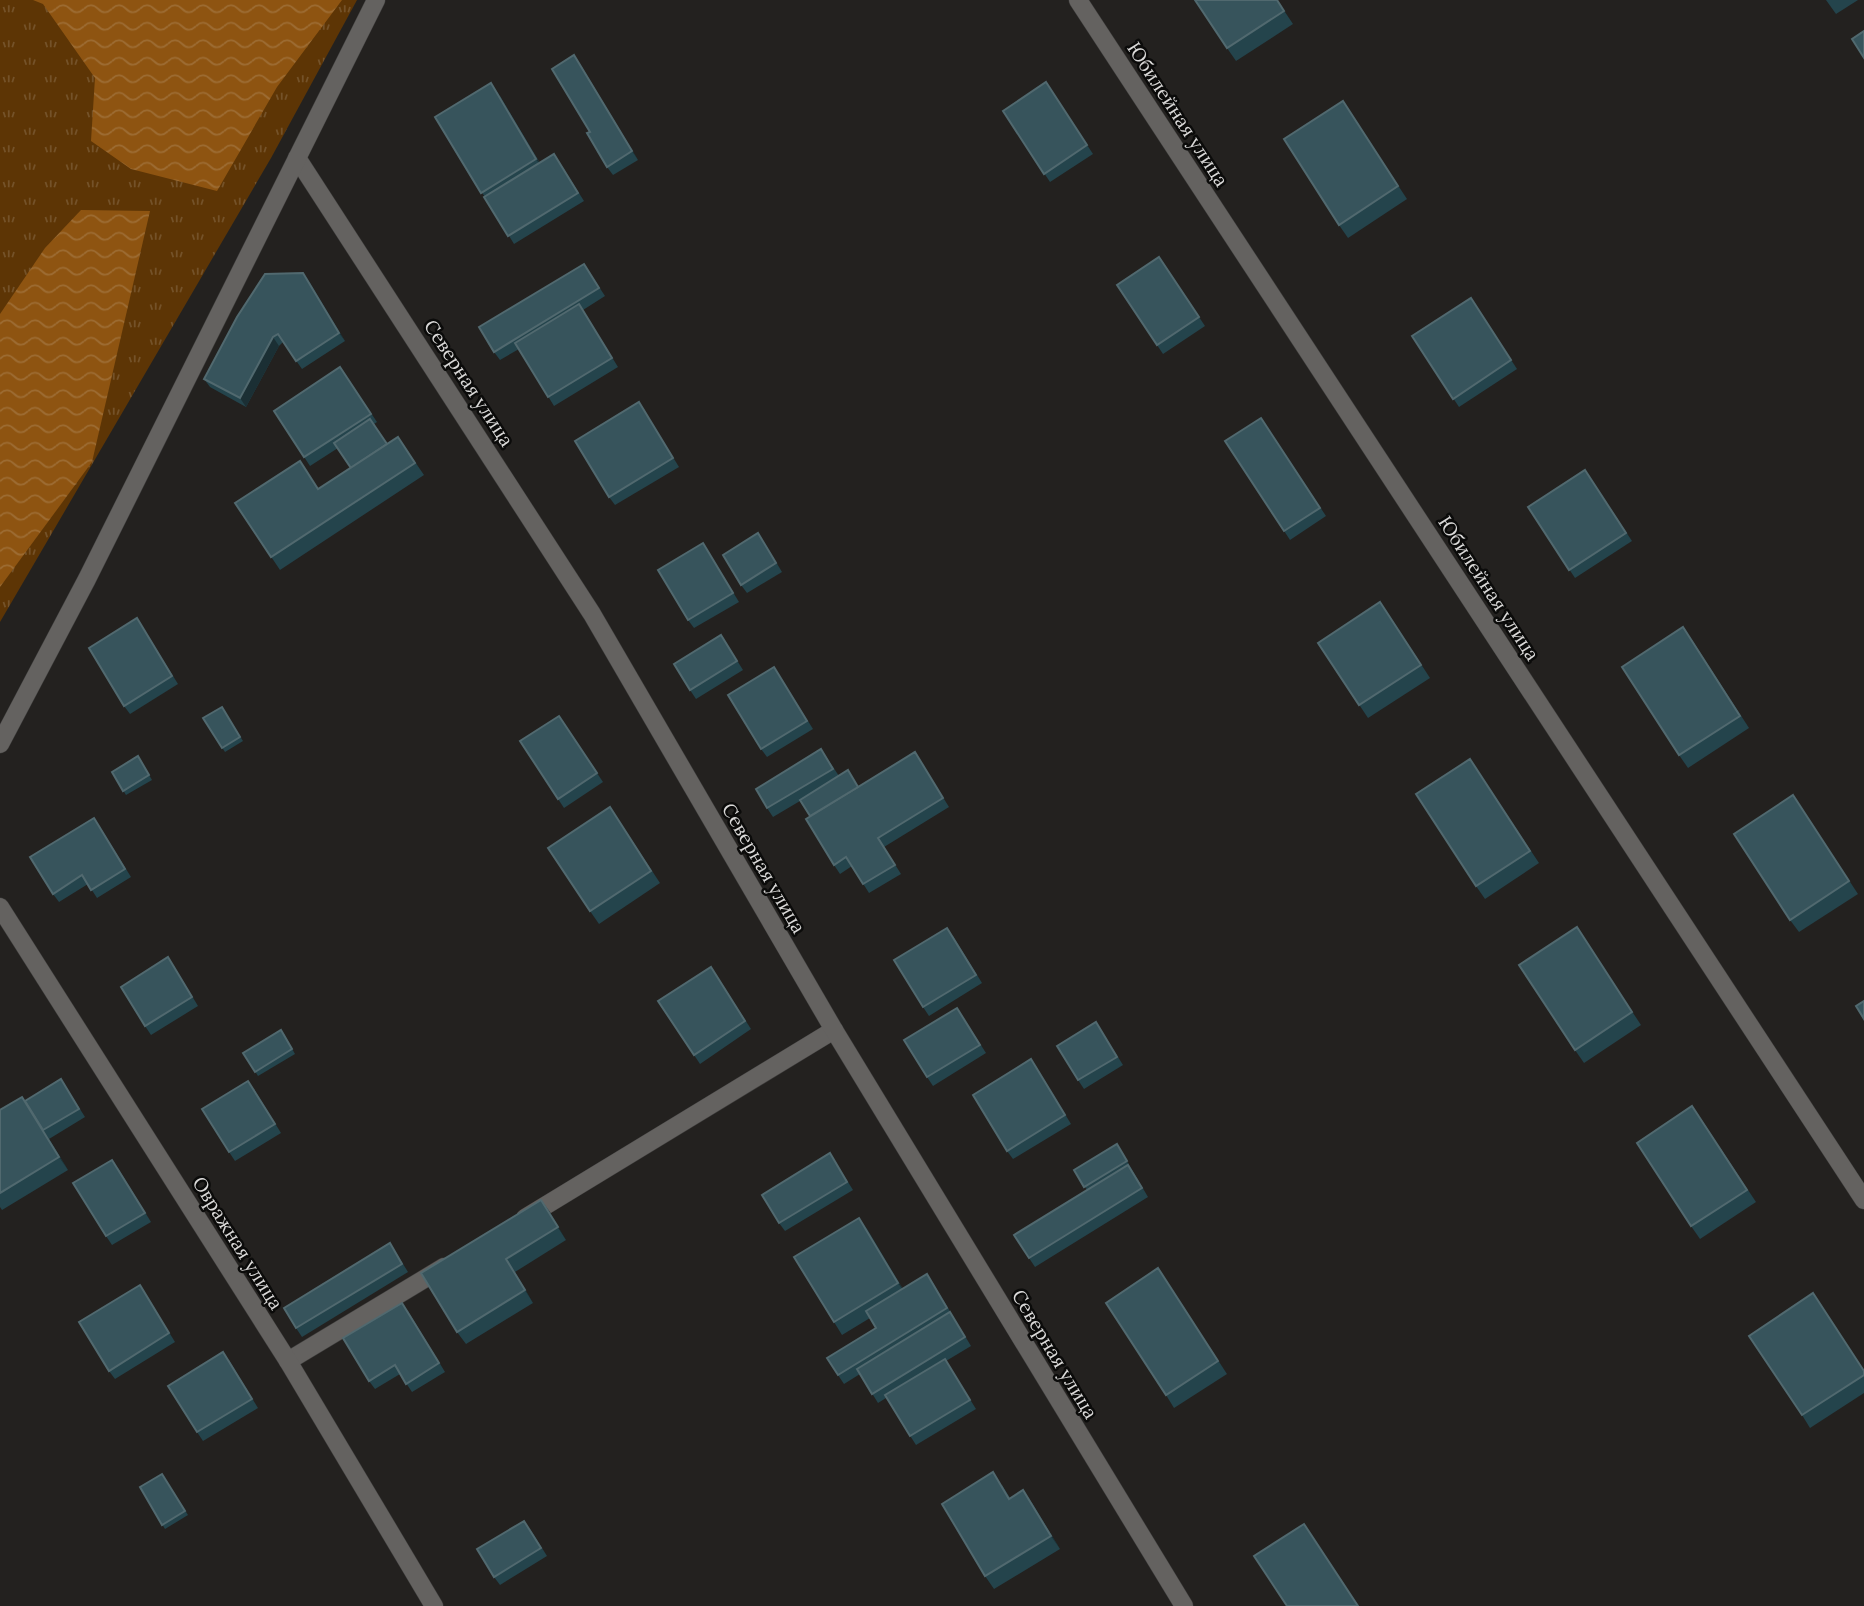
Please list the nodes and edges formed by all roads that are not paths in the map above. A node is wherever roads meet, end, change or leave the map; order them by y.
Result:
1 (376, 0) edge
2 (1078, 0) edge
3 (297, 158) junction
4 (0, 744) edge
5 (0, 907) edge
6 (834, 1030) junction
7 (1864, 1200) edge
8 (514, 1224) edge
9 (454, 1260) edge
10 (288, 1361) junction
11 (434, 1606) edge
12 (1184, 1606) edge

1 - 3 street
2 - 7 street, Юбилейная улица
3 - 4 street
3 - 6 street, Северная улица
5 - 10 street, Овражная улица
6 - 8 street
6 - 12 street, Северная улица
9 - 10 street
10 - 11 street, Овражная улица

